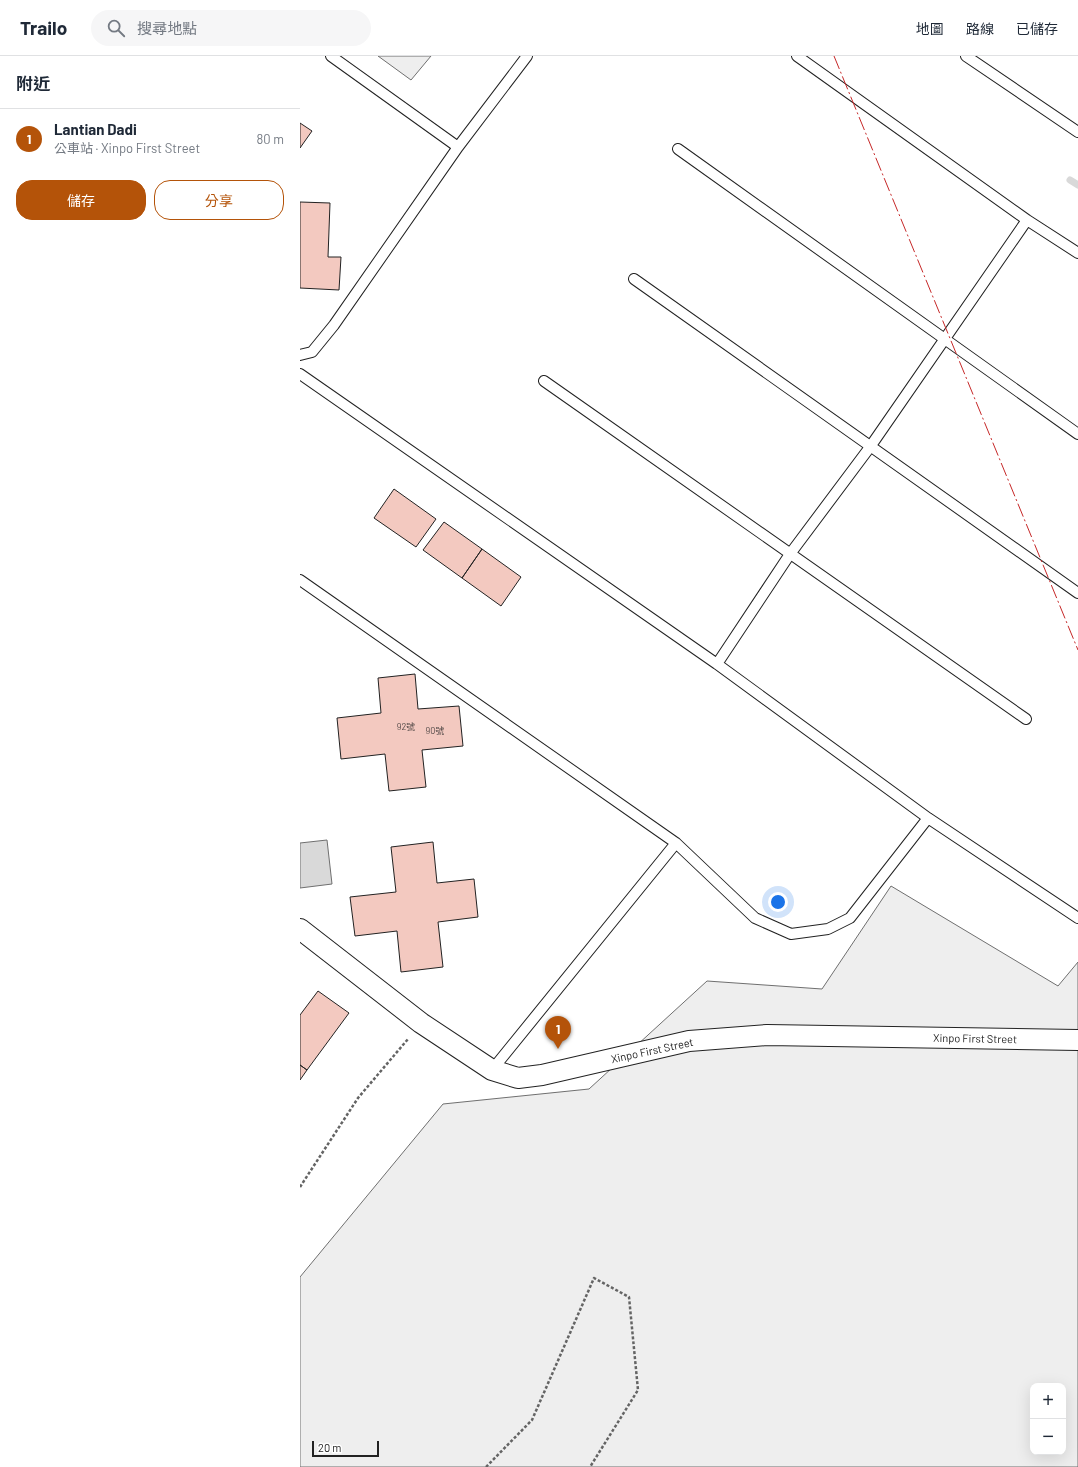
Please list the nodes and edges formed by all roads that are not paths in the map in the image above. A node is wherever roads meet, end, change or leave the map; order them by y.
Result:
1 (331, 56) edge
2 (526, 56) edge
3 (797, 56) edge
4 (966, 56) edge
5 (1078, 132) edge
6 (458, 147) junction
7 (678, 149) dead end
8 (1027, 220) junction
9 (1078, 253) edge
10 (634, 279) dead end
11 (945, 339) junction
12 (300, 355) edge
13 (300, 374) edge
14 (544, 381) dead end
15 (1078, 434) edge
16 (870, 447) junction
17 (790, 554) junction
18 (300, 580) edge
19 (1078, 593) edge
20 (717, 664) junction
21 (1026, 719) dead end
22 (928, 818) junction
23 (676, 843) junction
24 (1078, 918) edge
25 (300, 929) edge
26 (1078, 1040) edge
27 (492, 1070) junction

1 - 6 lane
2 - 6 lane
3 - 8 lane
4 - 5 lane
6 - 12 lane
7 - 11 lane
8 - 9 lane
8 - 11 lane
10 - 16 lane
11 - 15 lane
11 - 16 lane
13 - 20 lane
14 - 17 lane
16 - 17 lane
16 - 19 lane
17 - 20 lane
17 - 21 lane
18 - 23 lane
20 - 22 lane
22 - 23 lane
22 - 24 lane
23 - 27 lane
25 - 27 street, Xinpo First Street
26 - 27 street, Xinpo First Street

